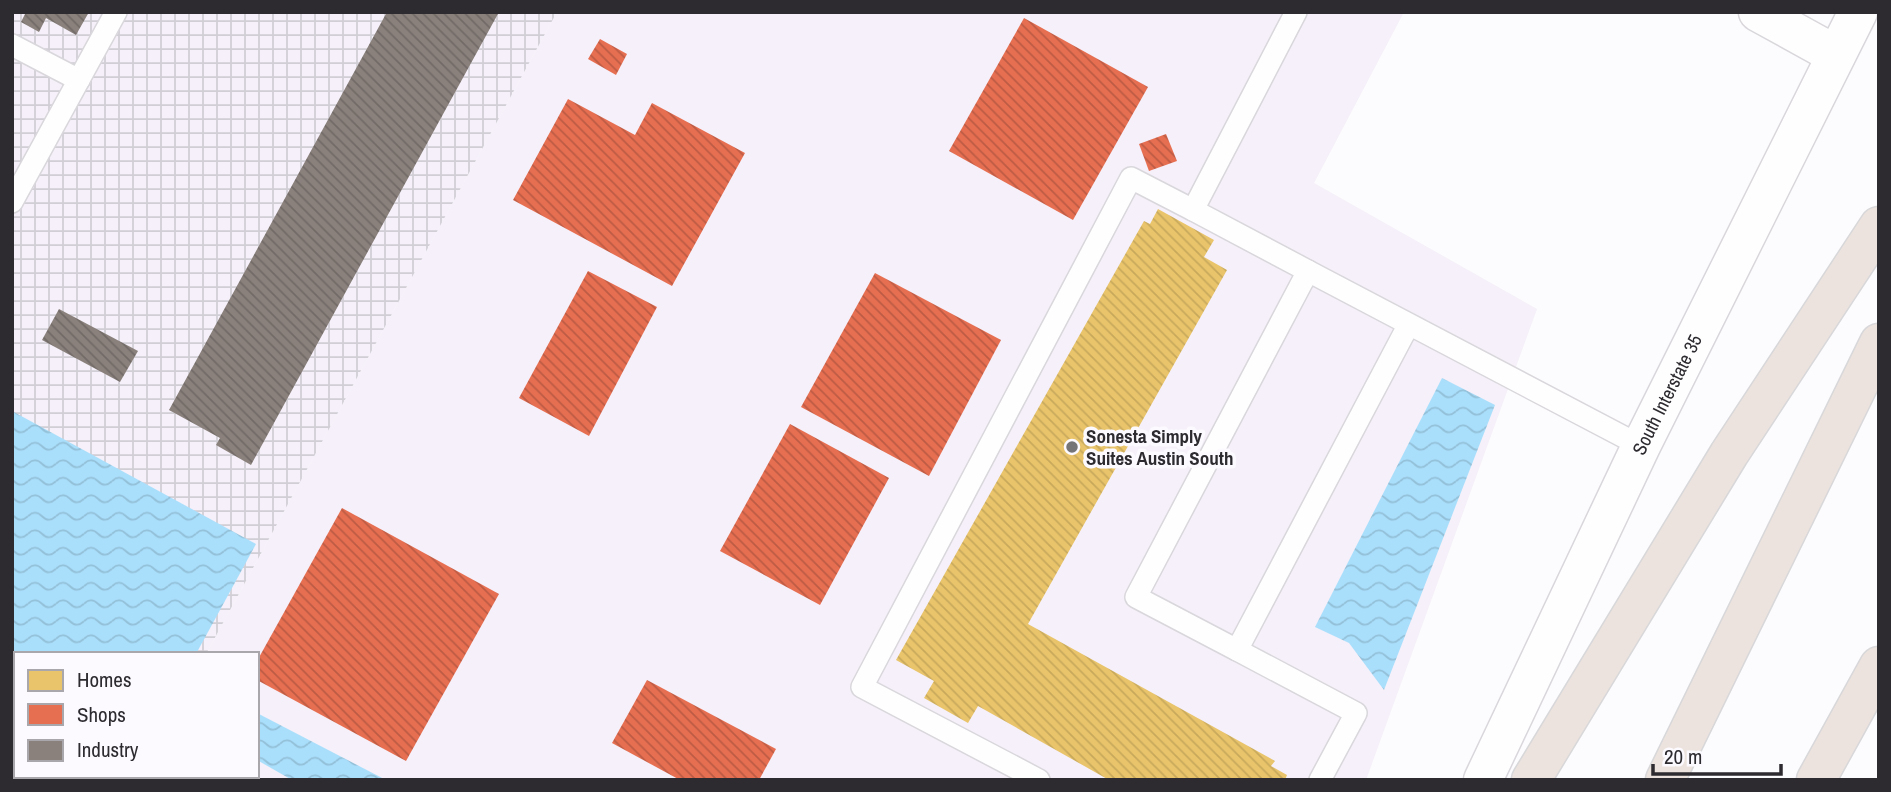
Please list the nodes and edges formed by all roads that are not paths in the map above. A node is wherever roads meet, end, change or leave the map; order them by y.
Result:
1 (116, 12) edge
2 (1296, 12) edge
3 (1758, 12) edge
4 (1858, 12) edge
5 (12, 44) edge
6 (1836, 55) junction
7 (79, 80) junction
8 (12, 202) edge
9 (1192, 210) junction
10 (1879, 226) edge
11 (1308, 271) junction
12 (1409, 324) junction
13 (1879, 343) edge
14 (1641, 446) junction
15 (1237, 650) junction
16 (1879, 666) edge
17 (1668, 773) edge
18 (1039, 780) edge
19 (1320, 780) edge
20 (1483, 780) edge
21 (1531, 780) edge
22 (1816, 780) edge

1 - 7 lane
2 - 9 lane
3 - 6 main road
4 - 6 main road, South Interstate 35
5 - 7 lane
6 - 14 main road, South Interstate 35
7 - 8 lane
9 - 11 lane
9 - 18 lane
10 - 21 highway
11 - 12 lane
11 - 15 lane
12 - 14 lane
12 - 15 lane
13 - 17 highway
14 - 20 main road, South Interstate 35
15 - 19 lane
16 - 22 highway

